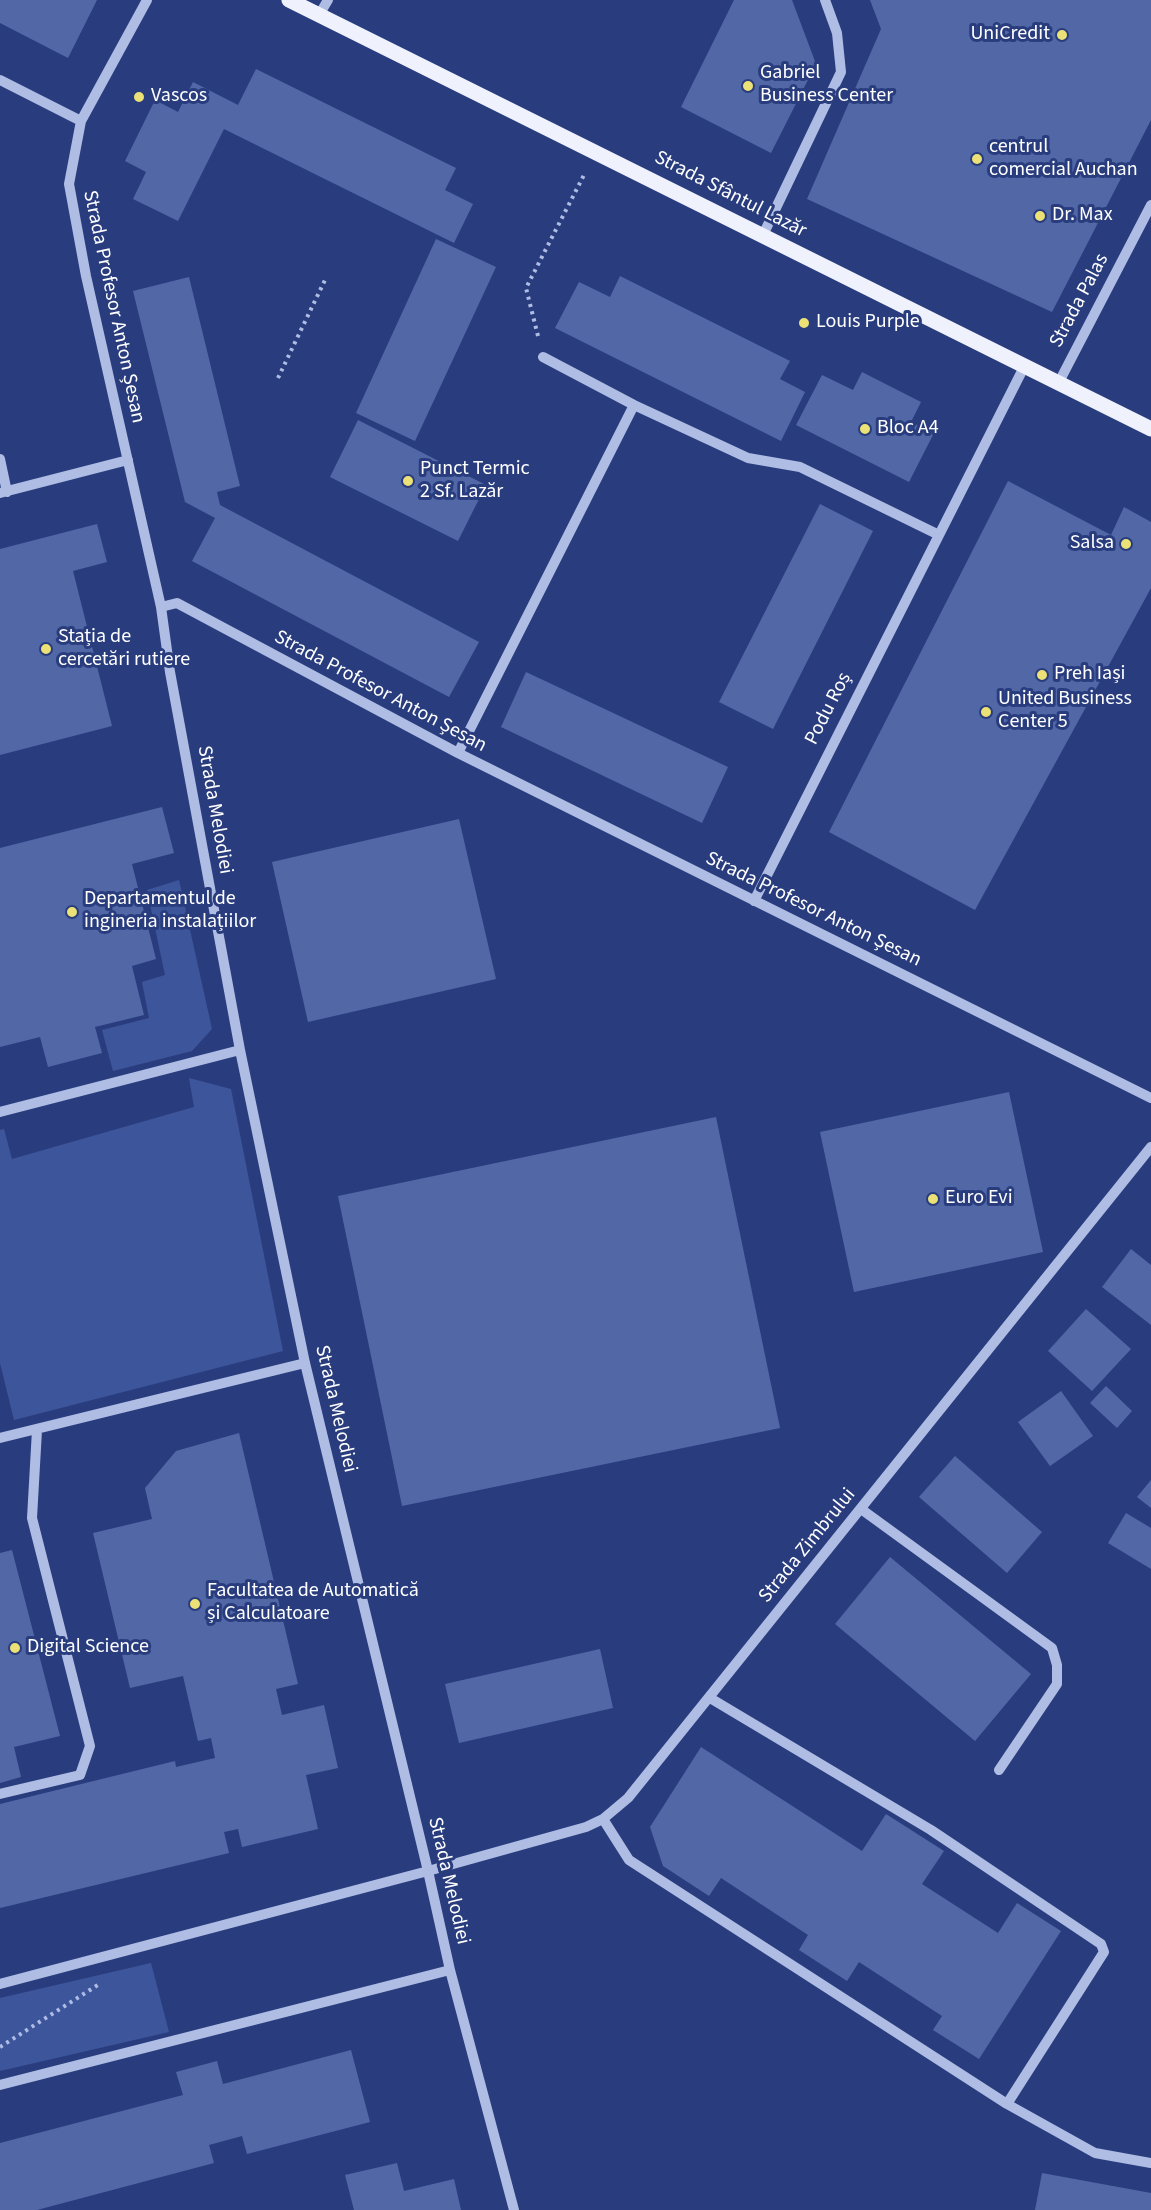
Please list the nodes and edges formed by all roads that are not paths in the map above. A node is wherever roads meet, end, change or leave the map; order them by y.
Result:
1 (147, 0) edge
2 (289, 0) edge
3 (328, 0) edge
4 (825, 0) edge
5 (319, 15) junction
6 (0, 80) edge
7 (81, 122) junction
8 (1151, 205) edge
9 (763, 235) junction
10 (543, 357) road end
11 (1025, 365) junction
12 (1059, 382) junction
13 (634, 405) junction
14 (1151, 429) edge
15 (0, 459) edge
16 (128, 460) junction
17 (4, 493) edge
18 (937, 534) junction
19 (161, 607) junction
20 (458, 753) junction
21 (754, 901) junction
22 (240, 1050) junction
23 (1151, 1098) edge
24 (0, 1112) edge
25 (1151, 1147) edge
26 (304, 1363) junction
27 (37, 1430) junction
28 (0, 1438) edge
29 (861, 1509) junction
30 (710, 1698) junction
31 (999, 1770) dead end
32 (0, 1794) edge
33 (603, 1819) junction
34 (428, 1871) junction
35 (450, 1970) junction
36 (0, 1984) edge
37 (0, 2085) edge
38 (1007, 2104) junction
39 (1151, 2163) edge
40 (514, 2210) edge

1 - 7 street, Strada Profesor Anton Șesan
2 - 5 main road, Strada Sfântul Lazăr
3 - 5 street
4 - 9 street
5 - 9 main road, Strada Sfântul Lazăr
6 - 7 street
7 - 16 street, Strada Profesor Anton Șesan
8 - 12 street, Strada Palas
9 - 11 main road, Strada Sfântul Lazăr
10 - 13 street
11 - 12 main road, Strada Sfântul Lazăr
11 - 18 street, Podu Roș
12 - 14 main road, Strada Sfântul Lazăr
13 - 18 street
13 - 20 street
15 - 17 street
16 - 17 street
16 - 19 street, Strada Profesor Anton Șesan
18 - 21 street, Podu Roș
19 - 20 street, Strada Profesor Anton Șesan
19 - 22 street, Strada Melodiei
20 - 21 street, Strada Profesor Anton Șesan
21 - 23 street, Strada Profesor Anton Șesan
22 - 24 street
22 - 26 street, Strada Melodiei
25 - 29 street, Strada Zimbrului
26 - 27 street
26 - 34 street, Strada Melodiei
27 - 28 street
27 - 32 street
29 - 30 street, Strada Zimbrului
29 - 31 street
30 - 33 street, Strada Zimbrului
30 - 38 street
33 - 34 street, Strada Zimbrului
33 - 38 street
34 - 35 street, Strada Melodiei
34 - 36 street, Strada Zimbrului
35 - 37 street
35 - 40 street, Strada Melodiei
38 - 39 street

